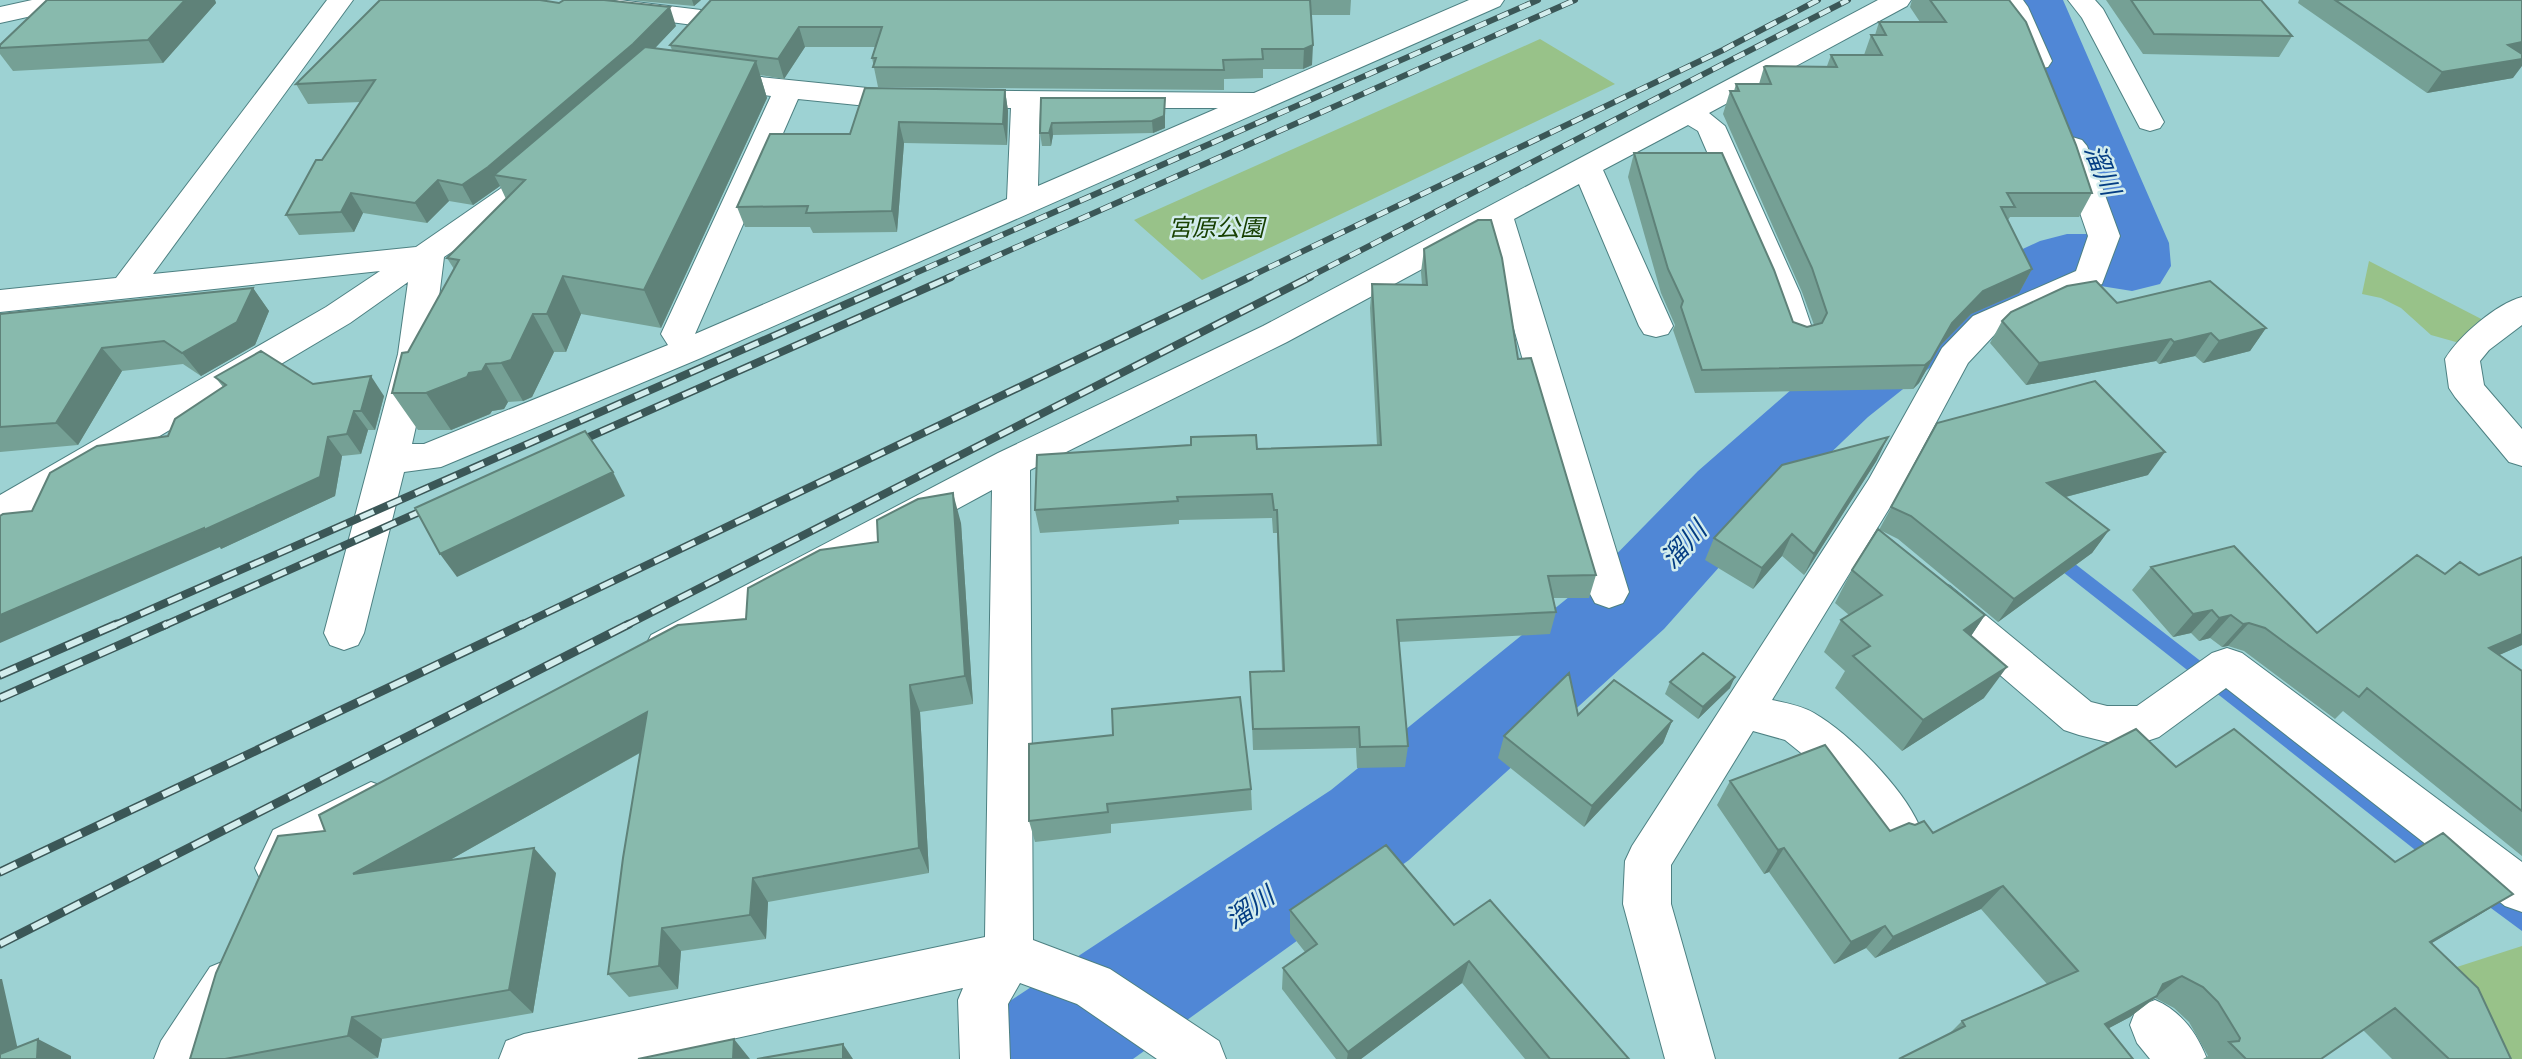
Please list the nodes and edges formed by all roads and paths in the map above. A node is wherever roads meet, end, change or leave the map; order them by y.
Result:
1 (68, 0) edge
2 (340, 0) edge
3 (603, 0) edge
4 (1491, 0) edge
5 (1898, 0) edge
6 (2009, 0) edge
7 (2081, 0) edge
8 (710, 9) edge
9 (0, 15) edge
10 (676, 45) edge
11 (692, 77) edge
12 (2048, 86) edge
13 (788, 90) junction
14 (1026, 99) junction
15 (1265, 100) junction
16 (1689, 113) junction
17 (2061, 120) edge
18 (2150, 122) dead end
19 (561, 152) edge
20 (1587, 167) junction
21 (1022, 204) junction
22 (1497, 215) junction
23 (428, 255) junction
24 (302, 269) junction
25 (126, 288) junction
26 (0, 301) edge
27 (2522, 308) edge
28 (338, 315) junction
29 (1656, 326) dead end
30 (1798, 337) edge
31 (689, 350) junction
32 (2522, 453) edge
33 (390, 459) junction
34 (1012, 463) junction
35 (0, 513) edge
36 (1879, 553) junction
37 (1609, 592) dead end
38 (344, 633) dead end
39 (630, 666) edge
40 (1743, 710) junction
41 (411, 781) edge
42 (1896, 825) edge
43 (2522, 890) edge
44 (1009, 955) junction
45 (179, 1059) edge
46 (524, 1059) edge
47 (985, 1059) edge
48 (1201, 1059) edge
49 (1690, 1059) edge

1 - 9 street
2 - 25 street
3 - 8 street
4 - 15 street
5 - 16 street
6 - 12 street
7 - 18 street
8 - 10 street
11 - 13 street
13 - 14 street
13 - 31 street
14 - 15 street
14 - 21 street
15 - 21 street
16 - 20 street
16 - 30 street
17 - 36 street
19 - 23 street
20 - 22 street
20 - 29 street
21 - 31 street
22 - 34 street
22 - 37 street
23 - 24 street
23 - 28 street
23 - 33 street
24 - 25 street
24 - 28 street
25 - 26 street
27 - 32 street
28 - 35 street
31 - 33 street
33 - 38 street
34 - 39 street
34 - 44 street
36 - 40 street
36 - 43 street
40 - 42 street
40 - 49 street
41 - 45 street
44 - 46 street
44 - 47 street
44 - 48 street

